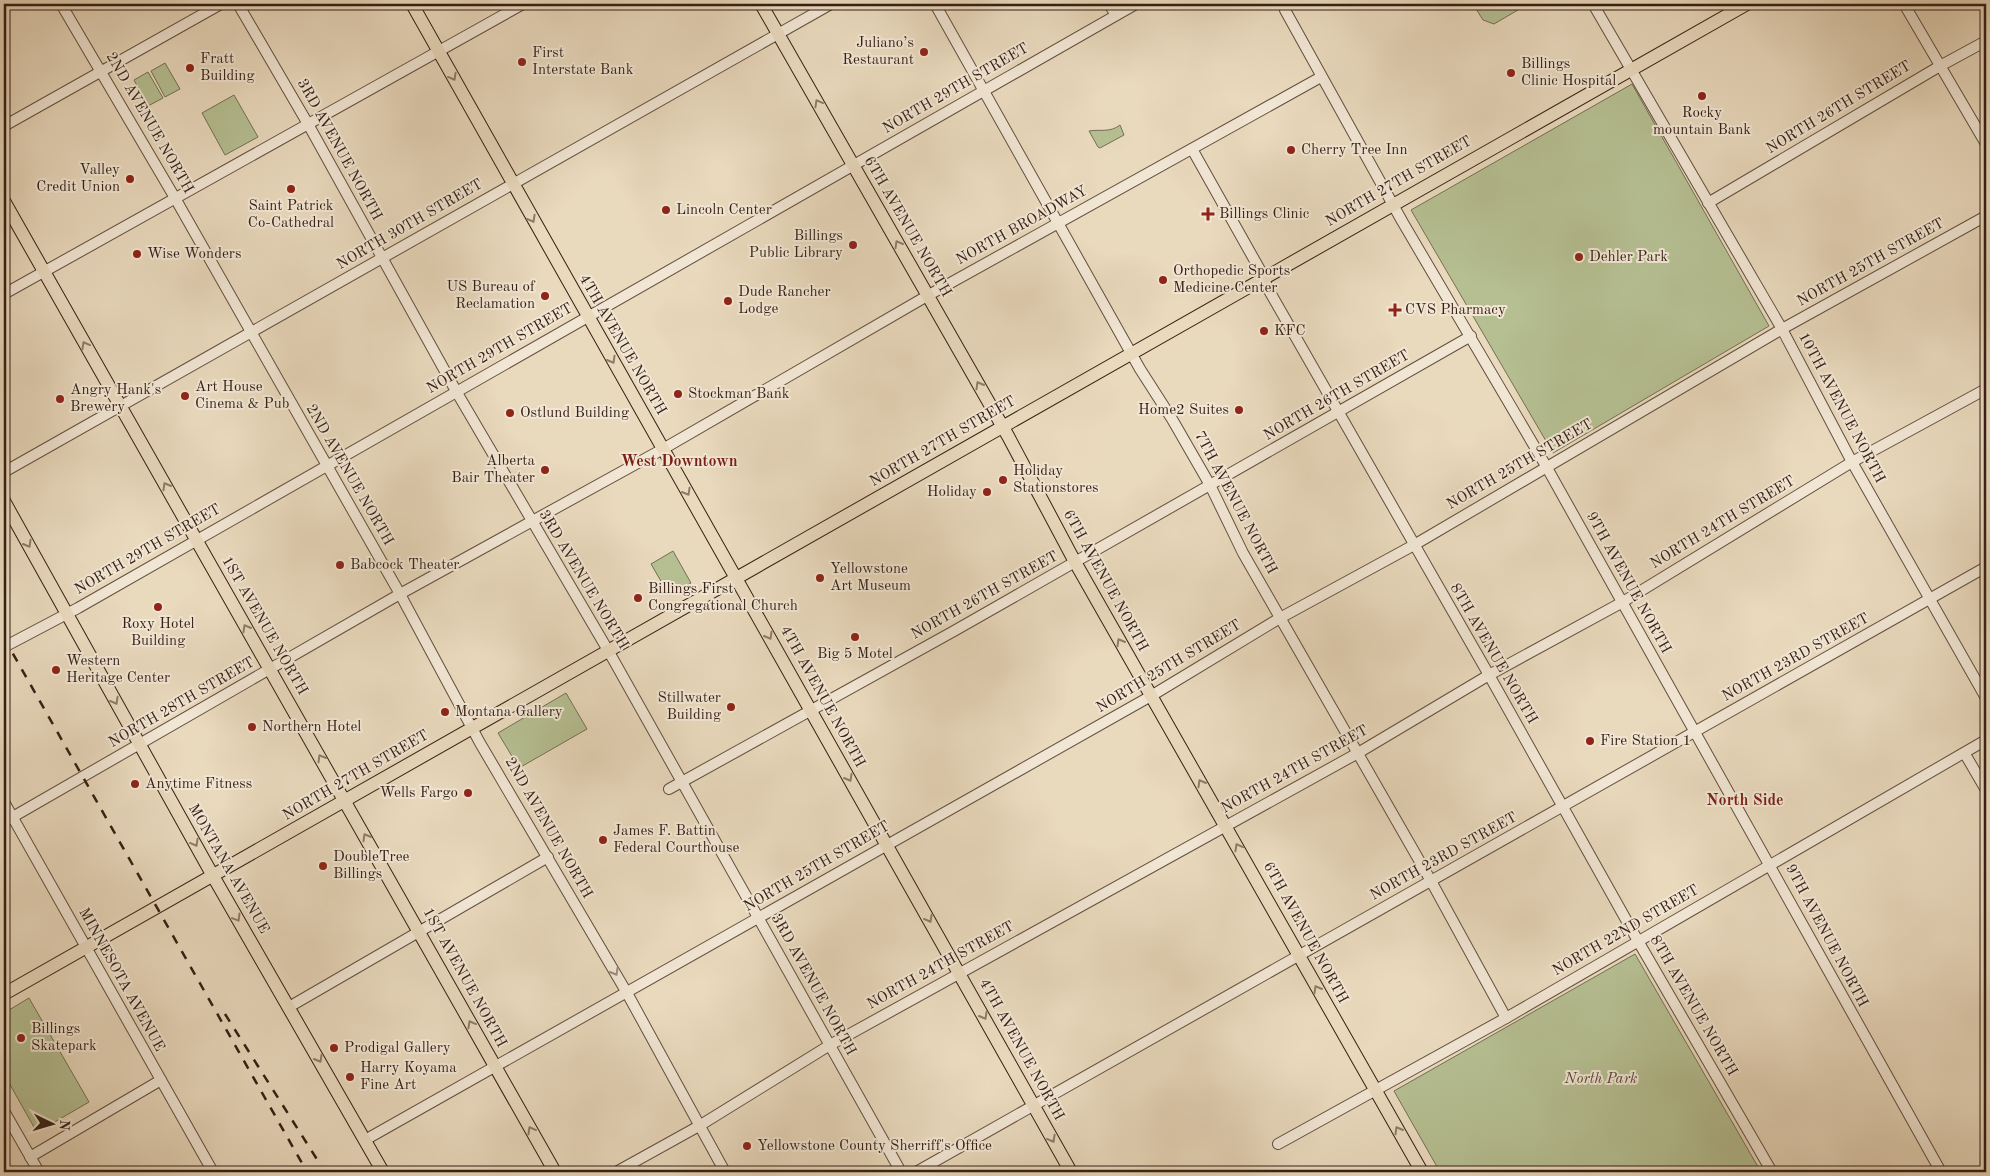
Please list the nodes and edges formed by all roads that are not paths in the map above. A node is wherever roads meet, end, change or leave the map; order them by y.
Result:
1 (62, 4) edge
2 (221, 4) edge
3 (238, 4) edge
4 (412, 4) edge
5 (522, 4) edge
6 (762, 4) edge
7 (831, 4) edge
8 (935, 4) edge
9 (1109, 4) edge
10 (1136, 4) edge
11 (1593, 4) edge
12 (1747, 4) edge
13 (1904, 4) edge
14 (1282, 6) edge
15 (1116, 16) junction
16 (778, 34) junction
17 (1986, 41) edge
18 (438, 51) junction
19 (1940, 66) junction
20 (1632, 69) junction
21 (102, 72) junction
22 (1320, 77) junction
23 (984, 90) junction
24 (308, 124) junction
25 (4, 126) edge
26 (1986, 144) edge
27 (1192, 149) junction
28 (852, 165) junction
29 (513, 184) junction
30 (175, 198) junction
31 (4, 201) edge
32 (1708, 203) junction
33 (1394, 204) junction
34 (1986, 216) edge
35 (1059, 223) junction
36 (382, 258) junction
37 (44, 272) junction
38 (1264, 277) junction
39 (4, 294) edge
40 (927, 296) junction
41 (587, 317) junction
42 (1782, 329) junction
43 (250, 333) junction
44 (1471, 336) junction
45 (1132, 354) junction
46 (1986, 389) edge
47 (456, 391) junction
48 (120, 406) junction
49 (1339, 412) junction
50 (1003, 427) junction
51 (663, 449) junction
52 (1852, 462) junction
53 (326, 465) junction
54 (1546, 466) junction
55 (4, 472) edge
56 (1210, 486) junction
57 (4, 502) edge
58 (532, 523) junction
59 (196, 540) junction
60 (1414, 546) junction
61 (1075, 562) junction
62 (1986, 567) edge
63 (736, 579) junction
64 (400, 594) junction
65 (1931, 599) junction
66 (1621, 602) junction
67 (67, 614) junction
68 (1280, 618) junction
69 (6, 646) edge
70 (609, 652) junction
71 (270, 670) junction
72 (1489, 675) junction
73 (1151, 696) junction
74 (1986, 698) edge
75 (811, 709) junction
76 (473, 727) junction
77 (1695, 732) junction
78 (1986, 740) edge
79 (139, 744) junction
80 (1358, 753) junction
81 (1965, 754) junction
82 (682, 782) junction
83 (669, 789) dead end
84 (1986, 790) edge
85 (345, 801) junction
86 (4, 802) edge
87 (1562, 807) junction
88 (8, 819) edge
89 (1226, 825) junction
90 (887, 844) junction
91 (548, 857) junction
92 (1770, 864) junction
93 (212, 876) junction
94 (1431, 882) junction
95 (759, 918) junction
96 (419, 932) junction
97 (1638, 941) junction
98 (85, 947) junction
99 (1298, 956) junction
100 (960, 973) junction
101 (627, 993) junction
102 (4, 994) edge
103 (289, 1007) junction
104 (1506, 1018) junction
105 (830, 1045) junction
106 (495, 1067) junction
107 (161, 1080) junction
108 (1376, 1091) junction
109 (1034, 1106) junction
110 (4, 1111) edge
111 (699, 1126) junction
112 (365, 1140) junction
113 (1278, 1144) dead end
114 (30, 1157) junction
115 (39, 1172) edge
116 (213, 1172) edge
117 (383, 1172) edge
118 (555, 1172) edge
119 (616, 1172) edge
120 (726, 1172) edge
121 (901, 1172) edge
122 (916, 1172) edge
123 (1071, 1172) edge
124 (1422, 1172) edge
125 (1772, 1172) edge
126 (1940, 1172) edge

1 - 21 street, 2ND AVENUE NORTH
2 - 21 street
3 - 24 street, 3RD AVENUE NORTH
4 - 18 main road, 4TH AVENUE NORTH
5 - 18 street
6 - 16 main road, 6TH AVENUE NORTH
7 - 16 street, NORTH 30TH STREET
8 - 23 street, 7TH AVENUE NORTH
9 - 15 street
10 - 15 street, NORTH 29TH STREET
11 - 20 street, 10TH AVENUE NORTH
12 - 20 main road, NORTH 27TH STREET
13 - 19 street
14 - 22 street, 9TH AVENUE NORTH
15 - 23 street, NORTH 29TH STREET
28 -> 16 main road, 6TH AVENUE NORTH
16 - 29 street, NORTH 30TH STREET
17 - 19 street, NORTH 26TH STREET
18 - 24 street
18 -> 29 main road, 4TH AVENUE NORTH
19 - 26 street
19 - 32 street, NORTH 26TH STREET
20 - 32 street, 10TH AVENUE NORTH
20 - 33 main road, NORTH 27TH STREET
21 - 25 street
21 - 30 street, 2ND AVENUE NORTH
22 - 27 street, NORTH BROADWAY
22 - 33 street, 9TH AVENUE NORTH
23 - 28 street, NORTH 29TH STREET
23 - 35 street, 7TH AVENUE NORTH
24 - 30 street
24 - 36 street, 3RD AVENUE NORTH
27 - 35 street, NORTH BROADWAY
27 - 38 street, 8TH AVENUE NORTH
40 -> 28 main road, 6TH AVENUE NORTH
28 - 41 street, NORTH 29TH STREET
29 - 36 street, NORTH 30TH STREET
29 -> 41 main road, 4TH AVENUE NORTH
30 - 37 street
30 - 43 street, 2ND AVENUE NORTH
31 - 37 main road, 1ST AVENUE NORTH
32 - 42 street, 10TH AVENUE NORTH
33 - 38 main road, NORTH 27TH STREET
33 - 44 street, 9TH AVENUE NORTH
34 - 42 street, NORTH 25TH STREET
35 - 40 street, NORTH BROADWAY
35 - 45 street, 7TH AVENUE NORTH
36 - 43 street, NORTH 30TH STREET
36 - 47 street, 3RD AVENUE NORTH
37 - 39 street
48 -> 37 main road, 1ST AVENUE NORTH
38 - 45 main road, NORTH 27TH STREET
38 - 49 street, 8TH AVENUE NORTH
50 -> 40 main road, 6TH AVENUE NORTH
40 - 51 street, NORTH BROADWAY
41 - 47 street, NORTH 29TH STREET
41 -> 51 main road, 4TH AVENUE NORTH
42 - 52 street, 10TH AVENUE NORTH
42 - 54 street, NORTH 25TH STREET
43 - 48 street, NORTH 30TH STREET
43 - 53 street, 2ND AVENUE NORTH
44 - 49 street, NORTH 26TH STREET
44 - 54 street, 9TH AVENUE NORTH
45 - 50 main road, NORTH 27TH STREET
45 - 56 street, 7TH AVENUE NORTH
46 - 52 street, NORTH 24TH STREET
47 - 53 street, NORTH 29TH STREET
47 - 58 street, 3RD AVENUE NORTH
48 - 55 street, NORTH 30TH STREET
59 -> 48 main road, 1ST AVENUE NORTH
49 - 56 street, NORTH 26TH STREET
49 - 60 street, 8TH AVENUE NORTH
50 - 61 main road, 6TH AVENUE NORTH
50 - 63 main road, NORTH 27TH STREET
51 - 58 street, NORTH 28TH STREET
51 -> 63 main road, 4TH AVENUE NORTH
52 - 65 street, 10TH AVENUE NORTH
52 - 66 street, NORTH 24TH STREET
53 - 59 street, NORTH 29TH STREET
53 - 64 street, 2ND AVENUE NORTH
54 - 60 street, NORTH 25TH STREET
54 - 66 street, 9TH AVENUE NORTH
56 - 61 street, NORTH 26TH STREET
56 - 68 street, 7TH AVENUE NORTH
57 -> 67 main road, MONTANA AVENUE
58 - 64 street, NORTH 28TH STREET
58 - 70 street, 3RD AVENUE NORTH
59 - 67 street, NORTH 29TH STREET
71 -> 59 main road, 1ST AVENUE NORTH
60 - 68 street, NORTH 25TH STREET
60 - 72 street, 8TH AVENUE NORTH
73 -> 61 main road, 6TH AVENUE NORTH
61 - 75 street, NORTH 26TH STREET
62 - 65 street, NORTH 23RD STREET
63 - 70 main road, NORTH 27TH STREET
63 -> 75 main road, 4TH AVENUE NORTH
64 - 71 street, NORTH 28TH STREET
64 - 76 street, 2ND AVENUE NORTH
65 - 74 street, 10TH AVENUE NORTH
65 - 77 street, NORTH 23RD STREET
66 - 72 street, NORTH 24TH STREET
66 - 77 street, 9TH AVENUE NORTH
67 - 69 street, NORTH 29TH STREET
67 -> 79 main road, MONTANA AVENUE
68 - 73 street, NORTH 25TH STREET
68 - 80 street, 7TH AVENUE NORTH
70 - 76 main road, NORTH 27TH STREET
70 - 82 street, 3RD AVENUE NORTH
71 - 79 street, NORTH 28TH STREET
85 -> 71 main road, 1ST AVENUE NORTH
72 - 80 street, NORTH 24TH STREET
72 - 87 street, 8TH AVENUE NORTH
89 -> 73 main road, 6TH AVENUE NORTH
73 - 90 street, NORTH 25TH STREET
75 - 82 street, NORTH 26TH STREET
75 -> 90 main road, 4TH AVENUE NORTH
76 - 85 main road, NORTH 27TH STREET
76 - 91 street, 2ND AVENUE NORTH
77 - 87 street, NORTH 23RD STREET
77 - 92 street, 9TH AVENUE NORTH
78 - 81 street, NORTH 22ND STREET
79 - 88 street, NORTH 28TH STREET
79 -> 93 main road, MONTANA AVENUE
80 - 89 street, NORTH 24TH STREET
80 - 94 street, 7TH AVENUE NORTH
81 - 84 street
81 - 92 street, NORTH 22ND STREET
82 - 83 street, NORTH 26TH STREET
82 - 95 street, 3RD AVENUE NORTH
85 - 93 main road, NORTH 27TH STREET
96 -> 85 main road, 1ST AVENUE NORTH
86 - 88 street, MINNESOTA AVENUE
87 - 94 street, NORTH 23RD STREET
87 - 97 street, 8TH AVENUE NORTH
88 - 98 street, MINNESOTA AVENUE
99 -> 89 main road, 6TH AVENUE NORTH
89 - 100 street, NORTH 24TH STREET
90 - 95 street, NORTH 25TH STREET
90 -> 100 main road, 4TH AVENUE NORTH
91 - 96 street
91 -> 101 street, 2ND AVENUE NORTH
92 - 97 street, NORTH 22ND STREET
92 - 126 street, 9TH AVENUE NORTH
93 - 98 main road, NORTH 27TH STREET
93 -> 103 main road, MONTANA AVENUE
94 - 99 street, NORTH 23RD STREET
94 - 104 street, 7TH AVENUE NORTH
95 - 101 street, NORTH 25TH STREET
95 - 105 street, 3RD AVENUE NORTH
96 - 103 street
106 -> 96 main road, 1ST AVENUE NORTH
97 - 104 street, NORTH 22ND STREET
97 - 125 street, 8TH AVENUE NORTH
98 - 102 main road, NORTH 27TH STREET
98 - 107 street, MINNESOTA AVENUE
108 -> 99 main road, 6TH AVENUE NORTH
99 - 109 street, NORTH 23RD STREET
100 - 105 street, NORTH 24TH STREET
100 -> 109 main road, 4TH AVENUE NORTH
101 - 106 street, NORTH 25TH STREET
101 - 111 street, 2ND AVENUE NORTH
103 -> 112 main road, MONTANA AVENUE
104 - 108 street, NORTH 22ND STREET
105 - 111 street, NORTH 24TH STREET
105 - 121 street, 3RD AVENUE NORTH
106 - 112 street, NORTH 25TH STREET
118 -> 106 main road, 1ST AVENUE NORTH
107 - 114 street
107 - 116 street, MINNESOTA AVENUE
108 - 113 street, NORTH 22ND STREET
124 -> 108 main road, 6TH AVENUE NORTH
109 - 122 street, NORTH 23RD STREET
109 -> 123 main road, 4TH AVENUE NORTH
110 - 114 street
111 - 119 street, NORTH 24TH STREET
111 - 120 street, 2ND AVENUE NORTH
112 - 117 main road, MONTANA AVENUE
114 - 115 street

